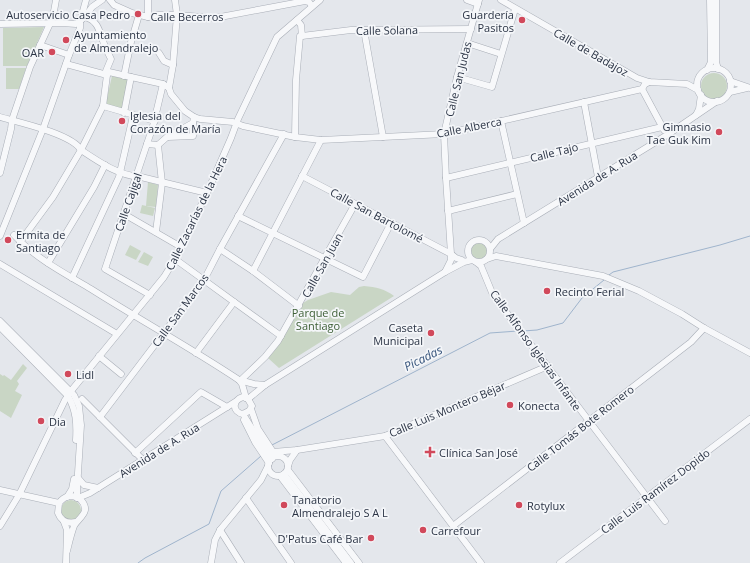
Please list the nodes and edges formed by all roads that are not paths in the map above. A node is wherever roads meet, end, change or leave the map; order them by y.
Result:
1 (56, 0) edge
2 (86, 0) edge
3 (102, 0) edge
4 (110, 0) edge
5 (148, 0) edge
6 (175, 0) edge
7 (320, 0) edge
8 (467, 0) edge
9 (502, 0) edge
10 (710, 0) edge
11 (716, 0) edge
12 (478, 2) edge
13 (312, 6) junction
14 (516, 9) junction
15 (139, 15) junction
16 (178, 16) junction
17 (148, 17) junction
18 (83, 20) junction
19 (297, 20) junction
20 (50, 23) junction
21 (0, 24) edge
22 (471, 29) junction
23 (364, 30) junction
24 (302, 36) junction
25 (467, 43) junction
26 (40, 45) junction
27 (159, 54) dead end
28 (501, 54) junction
29 (69, 55) junction
30 (66, 64) junction
31 (173, 65) junction
32 (718, 69) junction
33 (707, 70) junction
34 (107, 74) junction
35 (124, 76) junction
36 (131, 77) junction
37 (457, 77) junction
38 (698, 80) junction
39 (730, 81) junction
40 (649, 82) junction
41 (687, 84) junction
42 (749, 88) edge
43 (168, 89) junction
44 (642, 89) junction
45 (162, 91) junction
46 (730, 92) junction
47 (699, 93) junction
48 (718, 101) junction
49 (584, 102) junction
50 (103, 106) junction
51 (124, 113) junction
52 (133, 116) junction
53 (696, 116) junction
54 (0, 117) edge
55 (12, 120) junction
56 (194, 120) junction
57 (155, 121) junction
58 (501, 121) junction
59 (237, 123) junction
60 (662, 127) junction
61 (43, 129) junction
62 (284, 134) junction
63 (444, 134) junction
64 (667, 135) junction
65 (167, 137) junction
66 (295, 137) junction
67 (382, 137) junction
68 (321, 140) junction
69 (591, 143) junction
70 (147, 144) junction
71 (158, 145) junction
72 (81, 150) junction
73 (510, 163) junction
74 (105, 165) junction
75 (120, 172) junction
76 (0, 173) edge
77 (302, 176) junction
78 (136, 177) junction
79 (598, 177) junction
80 (446, 178) junction
81 (162, 183) junction
82 (207, 193) junction
83 (517, 194) junction
84 (356, 204) junction
85 (448, 210) junction
86 (124, 214) junction
87 (238, 216) junction
88 (391, 223) junction
89 (524, 223) junction
90 (156, 232) junction
91 (273, 233) junction
92 (1, 234) edge
93 (14, 235) junction
94 (24, 236) junction
95 (498, 239) junction
96 (20, 242) junction
97 (485, 242) junction
98 (181, 246) junction
99 (220, 249) junction
100 (490, 250) junction
101 (468, 253) junction
102 (496, 256) junction
103 (451, 257) junction
104 (326, 258) junction
105 (175, 259) junction
106 (462, 260) junction
107 (486, 260) junction
108 (474, 261) junction
109 (48, 263) junction
110 (0, 264) edge
111 (455, 266) junction
112 (253, 271) junction
113 (445, 272) junction
114 (484, 272) junction
115 (72, 278) junction
116 (204, 280) junction
117 (150, 295) junction
118 (234, 302) junction
119 (299, 306) junction
120 (132, 316) junction
121 (0, 321) edge
122 (0, 327) edge
123 (704, 328) junction
124 (117, 334) junction
125 (164, 334) junction
126 (281, 336) junction
127 (196, 353) junction
128 (750, 353) edge
129 (98, 356) junction
130 (548, 366) junction
131 (121, 374) dead end
132 (240, 380) junction
133 (265, 385) junction
134 (70, 393) junction
135 (247, 398) junction
136 (82, 400) dead end
137 (237, 400) junction
138 (227, 407) junction
139 (251, 409) junction
140 (219, 412) junction
141 (240, 413) junction
142 (100, 417) junction
143 (750, 418) edge
144 (588, 421) junction
145 (251, 425) junction
146 (384, 436) junction
147 (297, 450) junction
148 (135, 453) junction
149 (270, 455) junction
150 (143, 460) junction
151 (283, 473) junction
152 (78, 478) junction
153 (261, 480) junction
154 (98, 488) junction
155 (0, 490) edge
156 (90, 493) junction
157 (19, 495) junction
158 (67, 496) junction
159 (78, 498) junction
160 (246, 498) junction
161 (647, 498) junction
162 (59, 503) junction
163 (84, 506) junction
164 (665, 521) dead end
165 (64, 522) junction
166 (76, 522) junction
167 (0, 526) edge
168 (453, 526) junction
169 (220, 530) junction
170 (67, 551) junction
171 (66, 563) edge
172 (211, 563) edge
173 (241, 563) edge
174 (292, 563) edge
175 (346, 563) edge
176 (351, 563) edge
177 (359, 563) edge
178 (481, 563) edge
179 (560, 563) edge

1 - 20 street
2 - 18 street
3 - 18 street
4 - 15 street, Calle Becerros
5 - 17 street
6 - 16 street, Calle Cajigal
7 - 13 street, Calle Zacarías de la Hera
8 - 12 street
9 - 14 street, Calle de Badajoz
10 - 33 street
11 - 32 street
12 - 22 street, Calle San Judas
13 - 16 street, Calle Becerros
13 - 19 street, Calle Zacarías de la Hera
14 - 28 street
14 - 40 street, Calle de Badajoz
15 - 17 street, Calle Becerros
15 - 35 street
16 - 17 street, Calle Becerros
16 - 31 street, Calle Cajigal
18 - 20 street
18 - 29 street
18 - 34 street
19 - 24 street
19 - 59 street, Calle Zacarías de la Hera
20 - 21 street
20 - 26 street
22 - 23 street, Calle Solana
22 - 25 street, Calle San Judas
23 - 24 street, Calle Solana
23 - 67 street
24 - 66 street
25 - 28 street
25 - 37 street, Calle San Judas
26 - 29 street
26 - 55 street
27 - 31 street
28 - 37 street
29 - 30 street
30 - 34 street
30 - 61 street
31 - 43 street, Calle Cajigal
32 - 33 street
32 - 39 street
33 - 38 street
34 - 35 street
34 - 50 street
35 - 36 street
36 - 43 street
36 - 51 street
37 - 63 street, Calle San Judas
38 - 41 street, Calle de Badajoz
38 - 47 street
39 - 42 street
39 - 46 street
40 - 41 street, Calle de Badajoz
40 - 44 street
41 - 47 street, Calle de Badajoz
42 - 46 street
43 - 45 street, Calle Cajigal
43 - 45 street
43 - 56 street
44 - 49 street, Calle Alberca
44 - 60 street
45 - 57 street, Calle Cajigal
46 - 48 street
47 - 48 street
47 - 53 street
48 - 53 street, Avenida de A. Rua
49 - 58 street, Calle Alberca
49 - 69 street
50 - 51 street
50 - 72 street
51 - 52 street
52 - 57 street
52 - 75 street
53 - 64 street, Avenida de A. Rua
54 - 55 street
55 - 61 street
55 - 76 street
56 - 59 street, Calle Alberca
56 - 65 street
56 - 65 street
57 - 70 street, Calle Cajigal
58 - 63 street, Calle Alberca
58 - 73 street
59 - 62 street, Calle Alberca
59 - 82 street, Calle Zacarías de la Hera
60 - 64 street
60 - 69 street, Calle Tajo
61 - 72 street
61 - 92 street
62 - 66 street, Calle Alberca
62 - 87 street, Calle San Marcos
63 - 67 street, Calle Alberca
63 - 80 street, Calle San Judas
64 - 79 street, Avenida de A. Rua
65 - 71 street
66 - 68 street, Calle Alberca
67 - 68 street, Calle Alberca
68 - 77 street
69 - 73 street, Calle Tajo
69 - 79 street
70 - 71 street
70 - 78 street, Calle Cajigal
71 - 81 street
72 - 74 street
72 - 94 street
73 - 80 street, Calle Tajo
73 - 83 street
74 - 75 street
74 - 109 street
75 - 78 street
75 - 115 street
77 - 84 street, Calle San Bartolomé
77 - 91 street
78 - 81 street
78 - 86 street, Calle Cajigal
79 - 89 street, Avenida de A. Rua
80 - 85 street, Calle San Judas
81 - 82 street
81 - 90 street
82 - 98 street, Calle Zacarías de la Hera
83 - 85 street
83 - 89 street
84 - 88 street, Calle San Bartolomé
84 - 104 street, Calle San Juan
85 - 103 street, Calle San Judas
86 - 90 street
86 - 117 street, Calle Cajigal
87 - 91 street
87 - 99 street, Calle San Marcos
88 - 103 street, Calle San Bartolomé
88 - 104 street
89 - 95 street, Avenida de A. Rua
90 - 98 street
91 - 104 street
91 - 112 street
92 - 93 street
93 - 94 street
93 - 96 street
94 - 96 street
95 - 97 street, Avenida de A. Rua
95 - 100 street, Avenida de A. Rua
96 - 109 street
97 - 100 street
97 - 101 street
98 - 105 street, Calle Zacarías de la Hera
99 - 112 street
99 - 116 street, Calle San Marcos
100 - 102 street
100 - 107 street
101 - 106 street
101 - 108 street
102 - 107 street
102 - 123 street
103 - 106 street
103 - 111 street, Calle San Judas
103 - 113 street
104 - 119 street, Calle San Juan
105 - 116 street
105 - 117 street, Calle Zacarías de la Hera
106 - 111 street
107 - 108 street
107 - 114 street, Calle Alfonso Iglesias Infante
108 - 111 street
108 - 114 street, Calle Alfonso Iglesias Infante
109 - 115 street
110 - 124 street
111 - 113 street
112 - 119 street
113 - 133 street
114 - 130 street, Calle Alfonso Iglesias Infante
115 - 120 street
116 - 118 street
116 - 125 street, Calle San Marcos
117 - 120 street, Calle Zacarías de la Hera
118 - 126 street
118 - 127 street
119 - 126 street, Calle San Juan
120 - 124 street, Calle Zacarías de la Hera
120 - 125 street
121 - 134 street
122 - 134 street
123 - 128 street
123 - 144 street, Calle Tomás Bote Romero
124 - 129 street, Calle Zacarías de la Hera
125 - 127 street
125 - 142 street, Calle San Marcos
126 - 132 street, Calle San Juan
127 - 132 street
129 - 131 street
129 - 134 street, Calle Zacarías de la Hera
130 - 144 street, Calle Alfonso Iglesias Infante
130 - 146 street, Calle Luis Montero Béjar
132 - 133 street
132 - 135 street
132 - 137 street
133 - 135 street
133 - 139 street
134 - 152 street
134 - 157 street, Calle Zacarías de la Hera
134 - 158 street
135 - 137 street
135 - 139 street
136 - 142 street
137 - 138 street, Avenida de A. Rua
137 - 141 street
138 - 140 street, Avenida de A. Rua
138 - 148 street
139 - 141 street
139 - 145 street
139 - 149 street
140 - 141 street, Avenida de A. Rua
140 - 150 street, Avenida de A. Rua
141 - 145 street
141 - 149 street
142 - 148 street
143 - 161 street, Calle Luis Ramírez Dopido
144 - 161 street, Calle Alfonso Iglesias Infante
144 - 168 street, Calle Tomás Bote Romero
145 - 149 street
146 - 147 street, Calle Luis Montero Béjar
146 - 168 street
147 - 149 street, Calle Luis Montero Béjar
147 - 151 street
148 - 150 street
149 - 151 street
149 - 151 street
149 - 153 street
150 - 154 street, Avenida de A. Rua
151 - 153 street
151 - 175 street
151 - 176 street
151 - 177 street
152 - 154 street
152 - 159 street
153 - 160 street
154 - 156 street, Avenida de A. Rua
155 - 157 street
156 - 159 street, Avenida de A. Rua
156 - 163 street
157 - 162 street
157 - 167 street, Calle Zacarías de la Hera
158 - 159 street
158 - 162 street
159 - 163 street
160 - 169 street
160 - 174 street
161 - 164 street, Calle Alfonso Iglesias Infante
161 - 179 street, Calle Luis Ramírez Dopido
162 - 165 street
163 - 166 street
165 - 166 street
165 - 170 street
166 - 170 street
168 - 178 street
169 - 172 street
169 - 173 street
170 - 171 street

